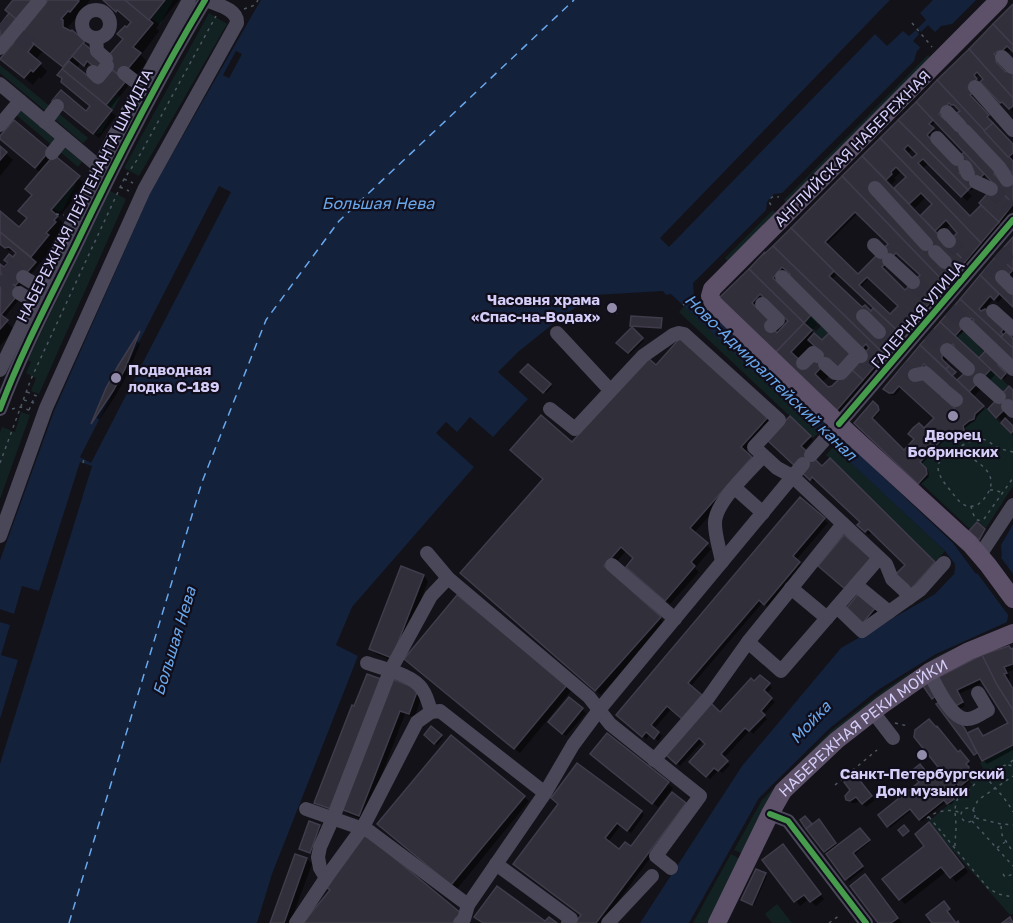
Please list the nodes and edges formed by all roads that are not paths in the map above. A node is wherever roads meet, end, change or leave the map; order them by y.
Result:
1 (40, 0) edge
2 (189, 0) edge
3 (206, 0) edge
4 (999, 0) edge
5 (96, 38) dead end
6 (0, 48) edge
7 (93, 72) dead end
8 (124, 73) dead end
9 (0, 84) edge
10 (142, 85) junction
11 (975, 87) dead end
12 (21, 101) junction
13 (57, 106) tunnel mouth
14 (947, 112) dead end
15 (45, 122) junction
16 (0, 125) edge
17 (1013, 129) edge
18 (64, 138) junction
19 (937, 138) dead end
20 (52, 153) dead end
21 (104, 171) junction
22 (1007, 180) dead end
23 (875, 188) dead end
24 (991, 189) tunnel mouth
25 (1011, 219) edge
26 (881, 252) dead end
27 (954, 271) junction
28 (23, 277) tunnel mouth
29 (782, 277) dead end
30 (913, 282) tunnel mouth
31 (40, 287) junction
32 (19, 293) tunnel mouth
33 (33, 301) junction
34 (762, 304) dead end
35 (993, 310) dead end
36 (862, 316) dead end
37 (966, 324) tunnel mouth
38 (771, 327) dead end
39 (1013, 329) edge
40 (879, 332) tunnel mouth
41 (557, 333) dead end
42 (947, 350) tunnel mouth
43 (968, 369) dead end
44 (1013, 369) edge
45 (0, 370) edge
46 (796, 370) junction
47 (915, 375) tunnel mouth
48 (980, 380) dead end
49 (4, 384) edge
50 (610, 390) junction
51 (948, 394) dead end
52 (1006, 405) edge
53 (4, 409) edge
54 (550, 409) dead end
55 (837, 427) junction
56 (763, 456) junction
57 (792, 476) junction
58 (735, 488) junction
59 (1009, 496) edge
60 (763, 513) junction
61 (843, 524) junction
62 (0, 536) edge
63 (426, 554) dead end
64 (879, 558) junction
65 (984, 560) junction
66 (722, 562) junction
67 (944, 563) dead end
68 (612, 565) dead end
69 (448, 578) junction
70 (856, 585) junction
71 (791, 588) junction
72 (909, 598) junction
73 (1013, 599) edge
74 (837, 608) junction
75 (889, 612) junction
76 (827, 618) junction
77 (675, 619) junction
78 (1013, 633) edge
79 (747, 642) junction
80 (367, 663) dead end
81 (390, 671) junction
82 (929, 672) junction
83 (978, 693) dead end
84 (599, 710) junction
85 (431, 712) junction
86 (873, 712) junction
87 (893, 738) dead end
88 (654, 760) junction
89 (545, 794) junction
90 (306, 809) dead end
91 (770, 814) junction
92 (333, 818) junction
93 (363, 827) junction
94 (496, 864) junction
95 (671, 868) dead end
96 (652, 876) dead end
97 (326, 878) junction
98 (837, 892) junction
99 (465, 917) edge
100 (296, 923) edge
101 (568, 923) edge
102 (608, 923) edge
103 (717, 923) edge
104 (856, 923) edge
105 (866, 923) edge

1 - 6 street
2 - 10 street, НАБЕРЕЖНАЯ ЛЕЙТЕНАНТА ШМИДТА
3 - 21 street, НАБЕРЕЖНАЯ ЛЕЙТЕНАНТА ШМИДТА
3 - 62 street
4 - 46 main road, АНГЛИЙСКАЯ НАБЕРЕЖНАЯ
5 - 7 street
8 - 10 street
9 - 12 street
10 - 21 street, НАБЕРЕЖНАЯ ЛЕЙТЕНАНТА ШМИДТА
11 - 17 street
12 - 15 street
12 - 16 street
13 - 15 street
14 - 22 street
15 - 18 street
18 - 20 street
18 - 21 street
19 - 24 street
21 - 31 street, НАБЕРЕЖНАЯ ЛЕЙТЕНАНТА ШМИДТА
21 - 49 street, НАБЕРЕЖНАЯ ЛЕЙТЕНАНТА ШМИДТА
23 - 27 street
25 - 27 street, ГАЛЕРНАЯ УЛИЦА
26 - 30 street
27 - 55 street, ГАЛЕРНАЯ УЛИЦА
28 - 31 street
29 - 46 street
31 - 33 street, НАБЕРЕЖНАЯ ЛЕЙТЕНАНТА ШМИДТА
32 - 33 street
33 - 45 street, НАБЕРЕЖНАЯ ЛЕЙТЕНАНТА ШМИДТА
34 - 38 street
35 - 39 street
36 - 40 street
37 - 44 street
41 - 50 street
42 - 43 street
46 - 55 main road
47 - 51 street
48 - 52 street
49 - 53 street, НАБЕРЕЖНАЯ ЛЕЙТЕНАНТА ШМИДТА
50 - 54 street
50 - 56 street
55 - 57 street, ГАЛЕРНАЯ УЛИЦА
55 - 65 main road
56 - 57 street
56 - 58 street
57 - 60 street, ГАЛЕРНАЯ УЛИЦА
57 - 61 street
58 - 60 street
58 - 66 street
59 - 65 street
60 - 66 street, ГАЛЕРНАЯ УЛИЦА
61 - 64 street
61 - 71 street
63 - 69 street
64 - 70 street
64 - 72 street
65 - 73 main road
66 - 77 street, ГАЛЕРНАЯ УЛИЦА
67 - 72 street
68 - 77 street
69 - 81 street
69 - 84 street
70 - 74 street
70 - 75 street
71 - 76 street
71 - 79 street
72 - 75 street
74 - 75 street
74 - 76 street
76 - 79 street
77 - 84 street, ГАЛЕРНАЯ УЛИЦА
78 - 82 main road, НАБЕРЕЖНАЯ РЕКИ МОЙКИ
79 - 88 street
80 - 81 street
81 - 85 street
81 - 92 street
82 - 83 street
82 - 86 main road, НАБЕРЕЖНАЯ РЕКИ МОЙКИ
84 - 88 street
84 - 89 street, ГАЛЕРНАЯ УЛИЦА
85 - 89 street
85 - 93 street
86 - 87 street
86 - 91 main road, НАБЕРЕЖНАЯ РЕКИ МОЙКИ
88 - 95 street
89 - 94 street, ГАЛЕРНАЯ УЛИЦА
90 - 92 street
91 - 98 street
91 - 103 main road, НАБЕРЕЖНАЯ РЕКИ МОЙКИ
92 - 93 street
92 - 97 street
93 - 97 street
93 - 99 street
94 - 99 street, ГАЛЕРНАЯ УЛИЦА
94 - 101 street
96 - 102 street
97 - 100 street
98 - 104 street
98 - 105 street

